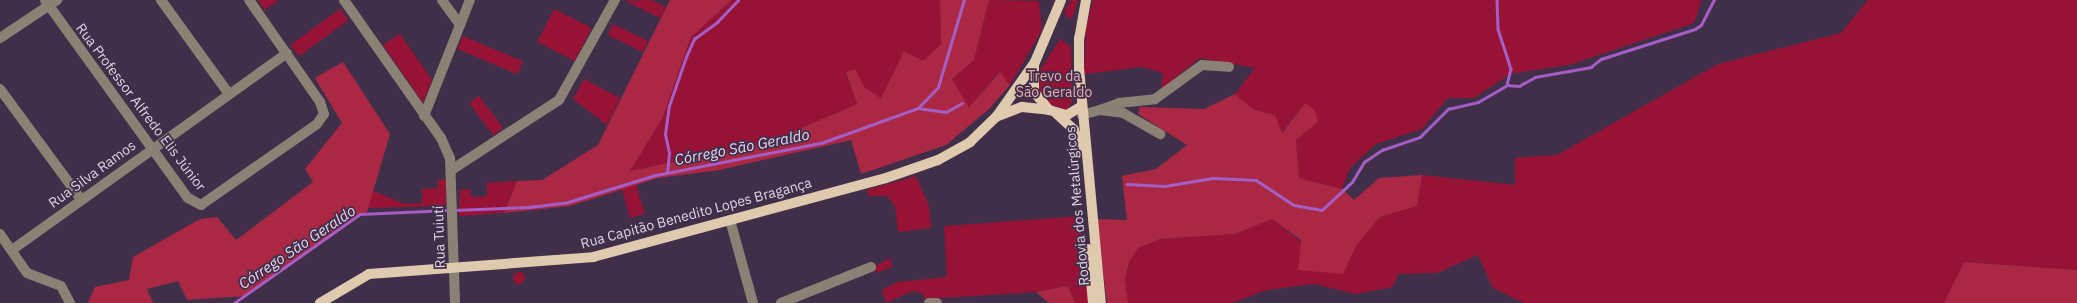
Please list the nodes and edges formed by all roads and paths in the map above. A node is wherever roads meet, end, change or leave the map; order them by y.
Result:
1 (161, 0) edge
2 (249, 0) edge
3 (344, 0) edge
4 (442, 0) edge
5 (470, 0) edge
6 (615, 0) edge
7 (1061, 0) edge
8 (1086, 0) edge
9 (50, 2) edge
10 (460, 25) junction
11 (0, 38) edge
12 (287, 53) junction
13 (1035, 62) junction
14 (1229, 67) dead end
15 (0, 89) edge
16 (229, 94) junction
17 (1100, 110) junction
18 (1082, 111) junction
19 (1053, 112) junction
20 (424, 116) junction
21 (997, 116) junction
22 (1160, 134) dead end
23 (151, 149) junction
24 (453, 170) junction
25 (80, 198) junction
26 (730, 220) junction
27 (0, 234) edge
28 (12, 250) junction
29 (871, 267) dead end
30 (454, 268) junction
31 (70, 303) edge
32 (320, 303) edge
33 (455, 303) edge
34 (753, 303) edge
35 (781, 303) edge
36 (1093, 303) edge
37 (1101, 303) edge

1 - 16 street
2 - 12 street, Rua Professor Alfredo Elis Júnior
3 - 20 street
4 - 10 street
5 - 10 street
6 - 24 street
7 - 13 main road, Rua Capitão Benedito Lopes Bragança
8 - 18 main road, Rodovia dos Metalúrgicos
9 - 11 street
9 - 23 street, Rua Professor Alfredo Elis Júnior
10 - 20 street
12 - 16 street, Rua Silva Ramos
12 - 23 street, Rua Professor Alfredo Elis Júnior
13 - 19 main road, Rua Capitão Benedito Lopes Bragança
13 - 21 main road, Rua Capitão Benedito Lopes Bragança
14 - 17 street
15 - 25 street
16 - 23 street, Rua Silva Ramos
17 - 18 street
17 - 22 street
18 - 19 main road, Rodovia dos Metalúrgicos
18 - 37 main road, Rodovia dos Metalúrgicos
19 - 21 main road, Rua Capitão Benedito Lopes Bragança
19 - 36 main road, Rodovia dos Metalúrgicos
20 - 24 street
21 - 26 main road, Rua Capitão Benedito Lopes Bragança
23 - 25 street, Rua Silva Ramos
24 - 30 street, Rua Tuiutí
25 - 28 street, Rua Silva Ramos
26 - 30 main road, Rua Capitão Benedito Lopes Bragança
26 - 34 street
27 - 28 street
28 - 31 street
29 - 35 street
30 - 32 main road, Rua Capitão Benedito Lopes Bragança
30 - 33 street, Rua Tuiutí

